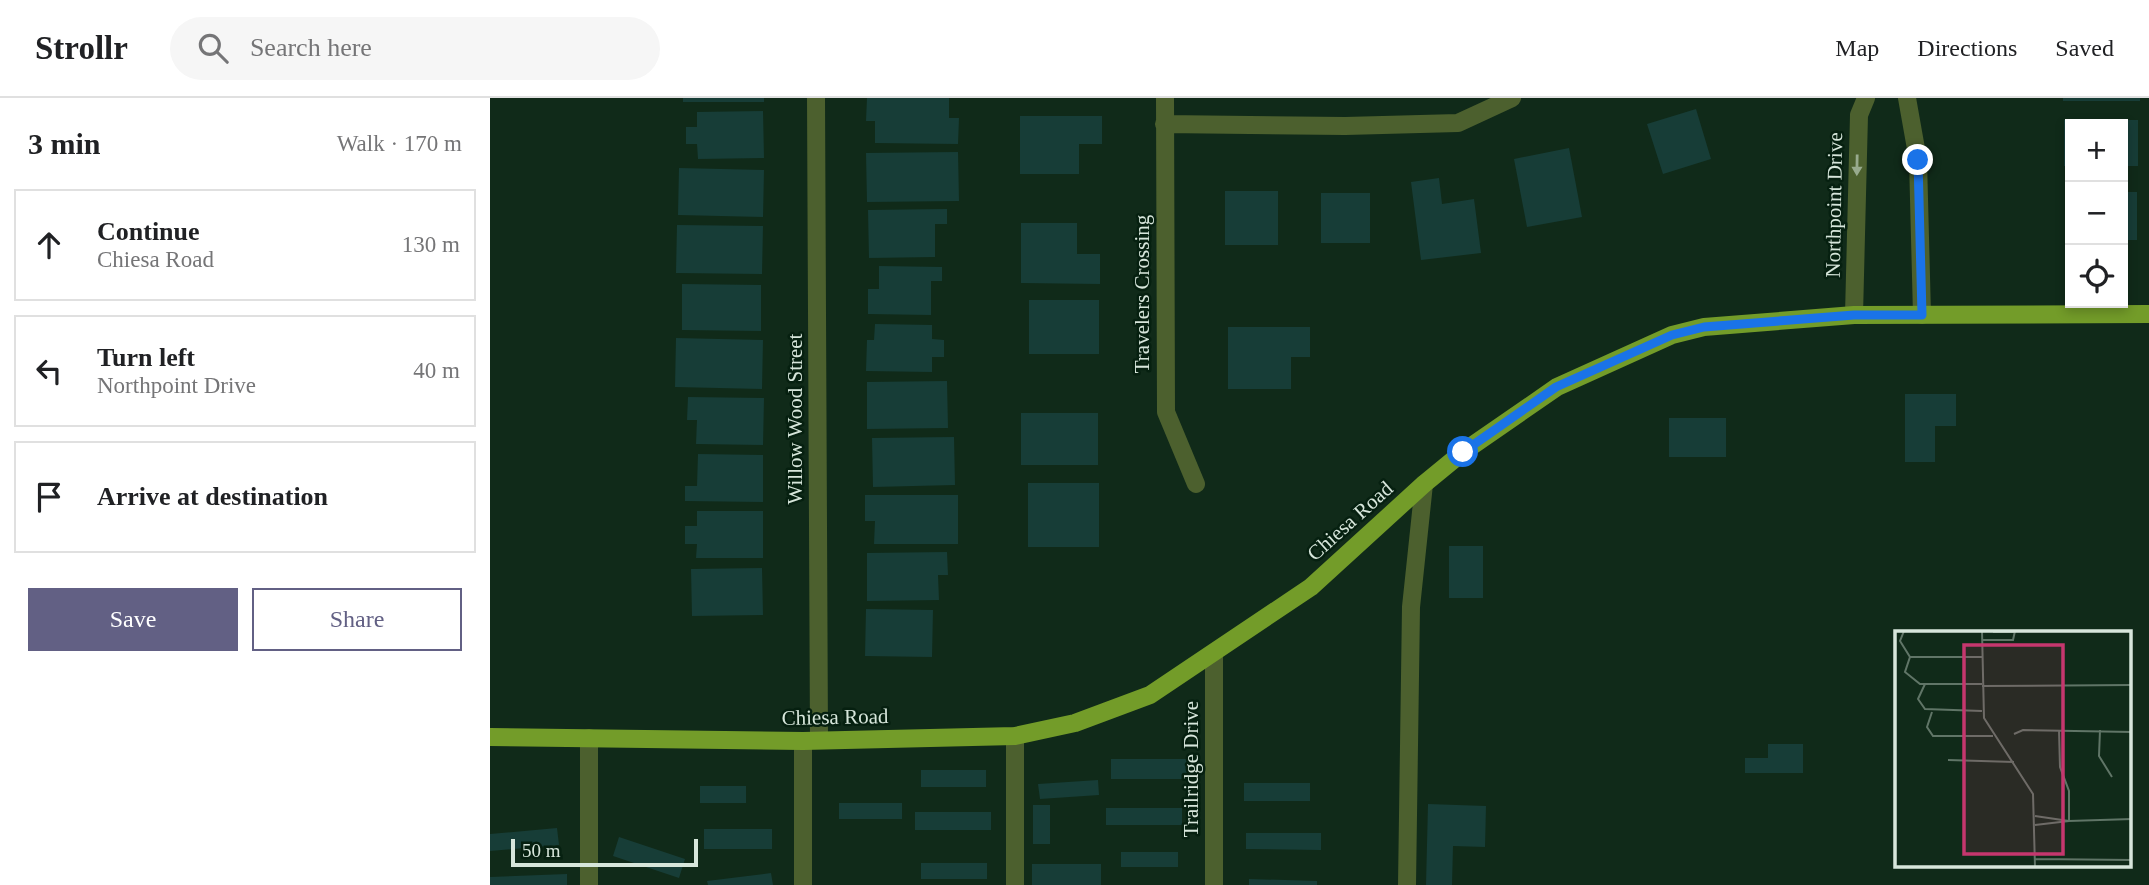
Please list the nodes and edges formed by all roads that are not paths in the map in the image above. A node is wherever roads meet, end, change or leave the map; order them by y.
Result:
1 (816, 98) edge
2 (1164, 98) edge
3 (1512, 98) edge
4 (1866, 98) edge
5 (1906, 98) edge
6 (1164, 124) junction
7 (2149, 314) edge
8 (1854, 315) junction
9 (1922, 315) junction
10 (1196, 484) dead end
11 (1424, 484) junction
12 (1214, 653) junction
13 (1015, 736) junction
14 (490, 737) edge
15 (589, 738) junction
16 (811, 740) junction
17 (589, 885) edge
18 (803, 885) edge
19 (1015, 885) edge
20 (1214, 885) edge
21 (1407, 885) edge

1 - 16 street, Willow Wood Street
2 - 6 street, Travelers Crossing
3 - 6 street
4 -> 8 street, Northpoint Drive
5 - 9 street
6 - 10 street, Travelers Crossing
7 - 9 main road, Chiesa Road
8 - 9 main road, Chiesa Road
8 - 11 main road, Chiesa Road
11 - 12 main road, Chiesa Road
11 - 21 street
12 - 13 main road, Chiesa Road
12 - 20 street, Trailridge Drive
13 - 16 main road, Chiesa Road
13 - 19 street
14 - 15 main road, Chiesa Road
15 - 16 main road, Chiesa Road
15 - 17 street
16 - 18 street, Willow Wood Street

